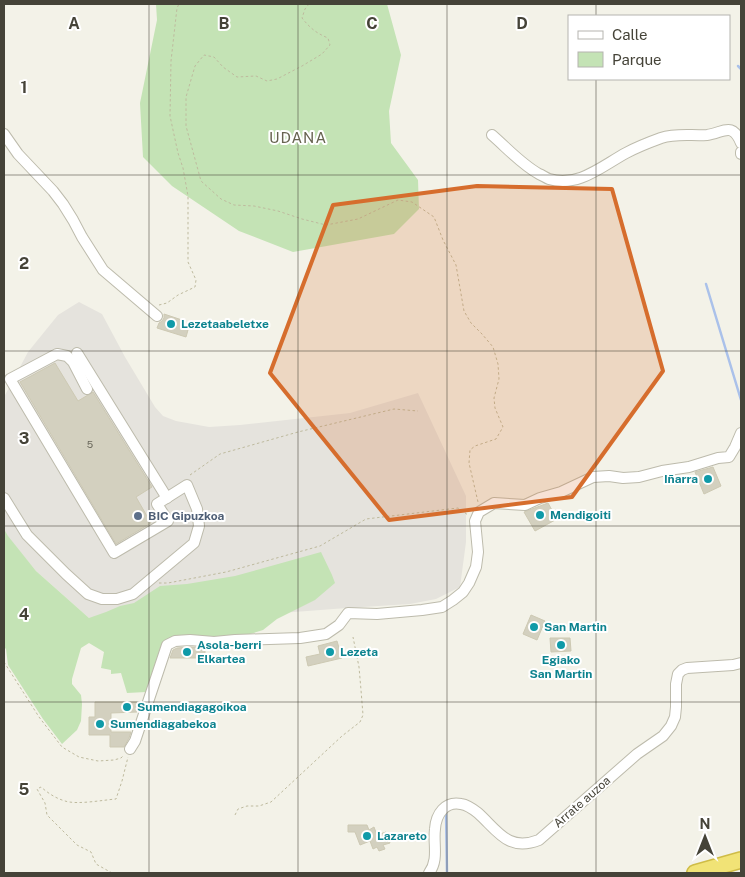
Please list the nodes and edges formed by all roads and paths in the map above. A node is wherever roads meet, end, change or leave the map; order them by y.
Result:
1 (179, 4) edge
2 (309, 4) edge
3 (4, 134) edge
4 (492, 134) dead end
5 (741, 143) edge
6 (153, 314) joint
7 (77, 352) dead end
8 (86, 389) dead end
9 (418, 411) dead end
10 (741, 433) edge
11 (186, 486) junction
12 (4, 498) edge
13 (167, 498) junction
14 (482, 509) junction
15 (475, 521) junction
16 (146, 583) junction
17 (353, 637) dead end
18 (4, 662) edge
19 (741, 663) edge
20 (130, 749) junction
21 (235, 815) dead end
22 (741, 860) edge
23 (112, 873) edge
24 (429, 873) edge
25 (695, 873) edge

1 - 6 path
2 - 14 path
3 - 6 street
4 - 5 street
7 - 13 street
8 - 13 street
9 - 11 path
10 - 14 street
11 - 13 street
11 - 16 street
12 - 16 street
14 - 15 street
15 - 16 path
15 - 20 street
17 - 21 path
18 - 20 path
19 - 24 street, Arrate auzoa
20 - 23 path
22 - 25 highway

